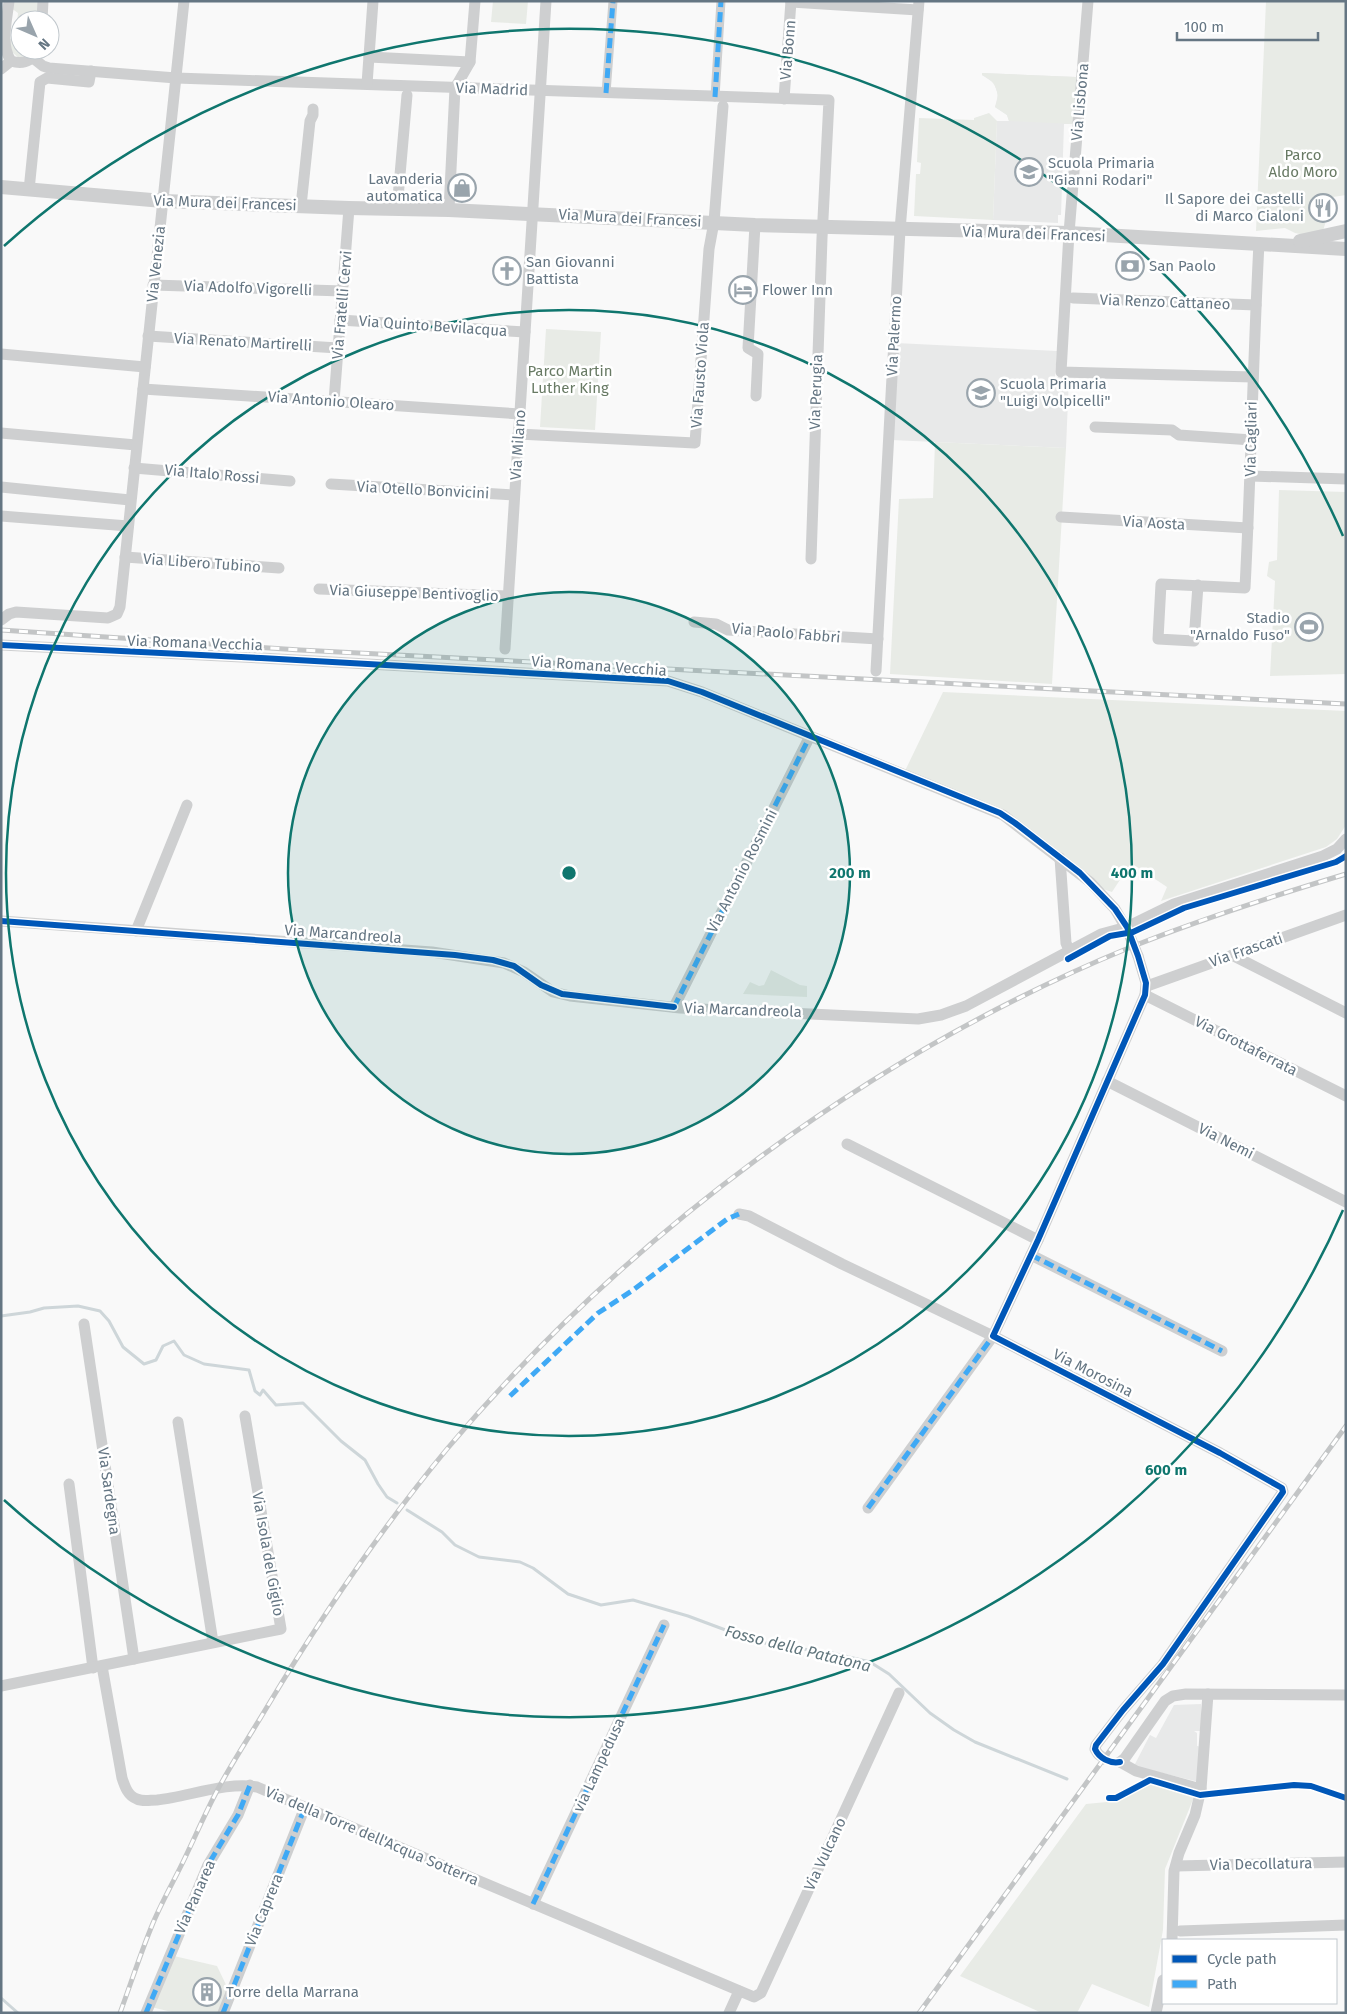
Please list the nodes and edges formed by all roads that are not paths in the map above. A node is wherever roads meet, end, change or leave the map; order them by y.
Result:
1 (9, 1) edge
2 (184, 1) edge
3 (373, 1) edge
4 (475, 1) edge
5 (546, 1) edge
6 (613, 1) edge
7 (722, 1) edge
8 (1088, 1) edge
9 (791, 2) edge
10 (918, 5) edge
11 (369, 56) junction
12 (27, 60) edge
13 (40, 60) edge
14 (11, 61) junction
15 (470, 62) junction
16 (1, 69) edge
17 (90, 71) junction
18 (176, 78) junction
19 (368, 84) junction
20 (456, 88) junction
21 (540, 91) junction
22 (606, 93) junction
23 (407, 95) dead end
24 (784, 99) junction
25 (719, 101) junction
26 (313, 109) dead end
27 (1, 187) edge
28 (29, 190) junction
29 (163, 201) junction
30 (301, 206) junction
31 (349, 208) junction
32 (397, 209) junction
33 (449, 210) junction
34 (532, 214) junction
35 (714, 222) junction
36 (755, 225) junction
37 (822, 226) junction
38 (900, 230) junction
39 (1346, 232) edge
40 (1069, 233) junction
41 (1259, 243) junction
42 (1346, 243) edge
43 (1346, 249) edge
44 (154, 285) junction
45 (343, 291) junction
46 (1073, 298) dead end
47 (1256, 305) junction
48 (340, 320) junction
49 (525, 332) junction
50 (148, 336) junction
51 (338, 348) junction
52 (1, 354) edge
53 (145, 367) junction
54 (1253, 378) junction
55 (143, 389) junction
56 (756, 396) dead end
57 (334, 401) junction
58 (520, 414) junction
59 (1095, 427) dead end
60 (1, 434) edge
61 (518, 434) junction
62 (1252, 440) junction
63 (136, 444) junction
64 (134, 468) junction
65 (1251, 476) junction
66 (1346, 479) edge
67 (290, 481) dead end
68 (332, 484) dead end
69 (1, 487) edge
70 (514, 495) junction
71 (130, 500) junction
72 (1, 516) edge
73 (1061, 517) dead end
74 (128, 526) junction
75 (1248, 528) junction
76 (125, 557) junction
77 (811, 559) dead end
78 (279, 568) dead end
79 (1198, 585) junction
80 (319, 589) dead end
81 (508, 596) junction
82 (1, 620) edge
83 (694, 622) dead end
84 (878, 640) junction
85 (1, 645) edge
86 (505, 649) dead end
87 (876, 671) dead end
88 (810, 736) junction
89 (187, 805) dead end
90 (1346, 839) edge
91 (1060, 858) junction
92 (1115, 909) junction
93 (1346, 916) edge
94 (1, 921) edge
95 (1128, 930) junction
96 (136, 931) junction
97 (1101, 934) junction
98 (1069, 950) junction
99 (1232, 955) junction
100 (1146, 990) junction
101 (674, 1007) junction
102 (1346, 1013) edge
103 (1107, 1081) junction
104 (1346, 1096) edge
105 (847, 1144) dead end
106 (1346, 1202) edge
107 (739, 1214) dead end
108 (1038, 1240) junction
109 (1031, 1255) junction
110 (84, 1324) dead end
111 (993, 1336) junction
112 (1222, 1351) dead end
113 (245, 1416) dead end
114 (178, 1422) dead end
115 (69, 1484) dead end
116 (868, 1508) dead end
117 (664, 1625) dead end
118 (213, 1642) junction
119 (134, 1659) junction
120 (97, 1667) junction
121 (1, 1686) edge
122 (898, 1693) dead end
123 (1208, 1694) junction
124 (1346, 1696) edge
125 (1098, 1754) dead end
126 (250, 1785) junction
127 (1201, 1789) junction
128 (305, 1806) junction
129 (1346, 1862) edge
130 (1176, 1866) junction
131 (533, 1904) junction
132 (1346, 1925) edge
133 (1180, 1931) dead end
134 (1172, 1939) edge
135 (1162, 1985) edge
136 (739, 1991) junction
137 (146, 2013) edge
138 (223, 2013) edge
139 (729, 2013) edge
140 (1156, 2013) edge

1 - 14 street
2 - 18 street, Via Venezia
3 - 11 street
4 - 15 street
5 - 21 street, Via Milano
6 - 22 street
7 - 25 street
8 - 40 street, Via Lisbona
9 - 10 street
9 - 24 street, Via Bonn
10 - 38 street, Via Palermo
11 - 15 street, Via Madrid
11 - 19 street
12 - 14 street
13 - 17 street, Via Madrid
14 - 16 street
15 - 20 street
17 - 18 street, Via Madrid
17 - 28 street
18 - 19 street, Via Madrid
18 - 29 street, Via Venezia
19 - 20 street, Via Madrid
20 - 21 street, Via Madrid
20 - 33 street
21 - 22 street, Via Madrid
21 - 34 street, Via Milano
22 - 25 street, Via Madrid
23 - 32 street
24 - 25 street, Via Madrid
24 - 37 street, Via Madrid
25 - 35 street
26 - 30 street
27 - 28 street, Via Mura dei Francesi
28 - 29 street, Via Mura dei Francesi
29 - 30 street, Via Mura dei Francesi
29 - 44 street, Via Venezia
30 - 31 street, Via Mura dei Francesi
31 - 32 street, Via Mura dei Francesi
31 - 45 street, Via Fratelli Cervi
32 - 33 street, Via Mura dei Francesi
33 - 34 street, Via Mura dei Francesi
34 - 35 street, Via Mura dei Francesi
34 - 49 street, Via Milano
35 - 36 street, Via Mura dei Francesi
35 - 61 street, Via Fausto Viola
36 - 37 street, Via Mura dei Francesi
36 - 56 street
37 - 38 street, Via Mura dei Francesi
37 - 77 street, Via Perugia
38 - 40 street, Via Mura dei Francesi
38 - 84 street, Via Palermo
39 - 41 street, Via Mura dei Francesi
39 - 42 street, Via Mura dei Francesi
40 - 41 street, Via Mura dei Francesi
40 - 54 street, Via Lisbona
41 - 43 street, Via Mura dei Francesi
41 - 47 street, Via Cagliari
44 - 45 street, Via Adolfo Vigorelli
44 - 50 street, Via Venezia
45 - 48 street, Via Fratelli Cervi
46 - 47 street, Via Renzo Cattaneo
47 - 54 street, Via Cagliari
48 - 49 street, Via Quinto Bevilacqua
48 - 51 street, Via Fratelli Cervi
49 - 58 street, Via Milano
50 - 51 street, Via Renato Martirelli
50 - 53 street, Via Venezia
51 - 57 street, Via Fratelli Cervi
52 - 53 street
53 - 55 street, Via Venezia
54 - 62 street, Via Cagliari
55 - 57 street, Via Antonio Olearo
55 - 63 street, Via Venezia
57 - 58 street, Via Antonio Olearo
58 - 61 street, Via Milano
59 - 62 street
60 - 63 street
61 - 70 street, Via Milano
62 - 65 street, Via Cagliari
63 - 64 street, Via Venezia
64 - 67 street, Via Italo Rossi
64 - 71 street, Via Venezia
65 - 66 street
65 - 75 street, Via Cagliari
68 - 70 street, Via Otello Bonvicini
69 - 71 street
70 - 81 street, Via Milano
71 - 74 street, Via Venezia
72 - 74 street
73 - 75 street, Via Aosta
74 - 76 street, Via Venezia
75 - 79 street, Via Cagliari
76 - 78 street, Via Libero Tubino
76 - 82 street, Via Venezia
79 - 79 street, Via Cagliari
80 - 81 street, Via Giuseppe Bentivoglio
81 - 86 street, Via Milano
83 - 84 street, Via Paolo Fabbri
84 - 87 street, Via Palermo
85 - 88 street, Via Romana Vecchia
88 - 91 street, Via Romana Vecchia
88 - 101 street, Via Antonio Rosmini
89 - 96 street
90 - 95 street, Via Marcandreola
91 - 92 street, Via Romana Vecchia
91 - 98 street
92 - 95 street, Via Romana Vecchia
92 - 97 street
93 - 99 street, Via Frascati
94 - 96 street, Via Marcandreola
95 - 97 street, Via Marcandreola
95 - 100 street, bridge
96 - 101 street, Via Marcandreola
97 - 98 street, Via Marcandreola
98 - 101 street, Via Marcandreola
99 - 100 street, Via Frascati
99 - 102 street
100 - 103 street
100 - 104 street, Via Grottaferrata
103 - 106 street, Via Nemi
103 - 108 street
105 - 108 street
107 - 111 street, Via Morosina
108 - 109 street
109 - 111 street
109 - 112 street
110 - 119 street, Via Sardegna
111 - 116 street
111 - 125 street, Via Morosina
113 - 118 street, Via Isola del Giglio
114 - 118 street
115 - 120 street, Via della Torre dell'Acqua Sotterra
117 - 131 street, via Lampedusa
118 - 119 street, Via Isola del Giglio
119 - 120 street, Via Isola del Giglio
120 - 121 street
120 - 126 street, Via della Torre dell'Acqua Sotterra
122 - 136 street, Via Vulcano
123 - 124 street
123 - 127 street
123 - 127 street
126 - 128 street, Via della Torre dell'Acqua Sotterra
126 - 137 street, Via Panarea
127 - 130 street
128 - 131 street, Via della Torre dell'Acqua Sotterra
128 - 138 street, Via Caprera
129 - 130 street, Via Decollatura
130 - 134 street
131 - 136 street, Via della Torre dell'Acqua Sotterra
132 - 133 street
135 - 140 street
136 - 139 street

